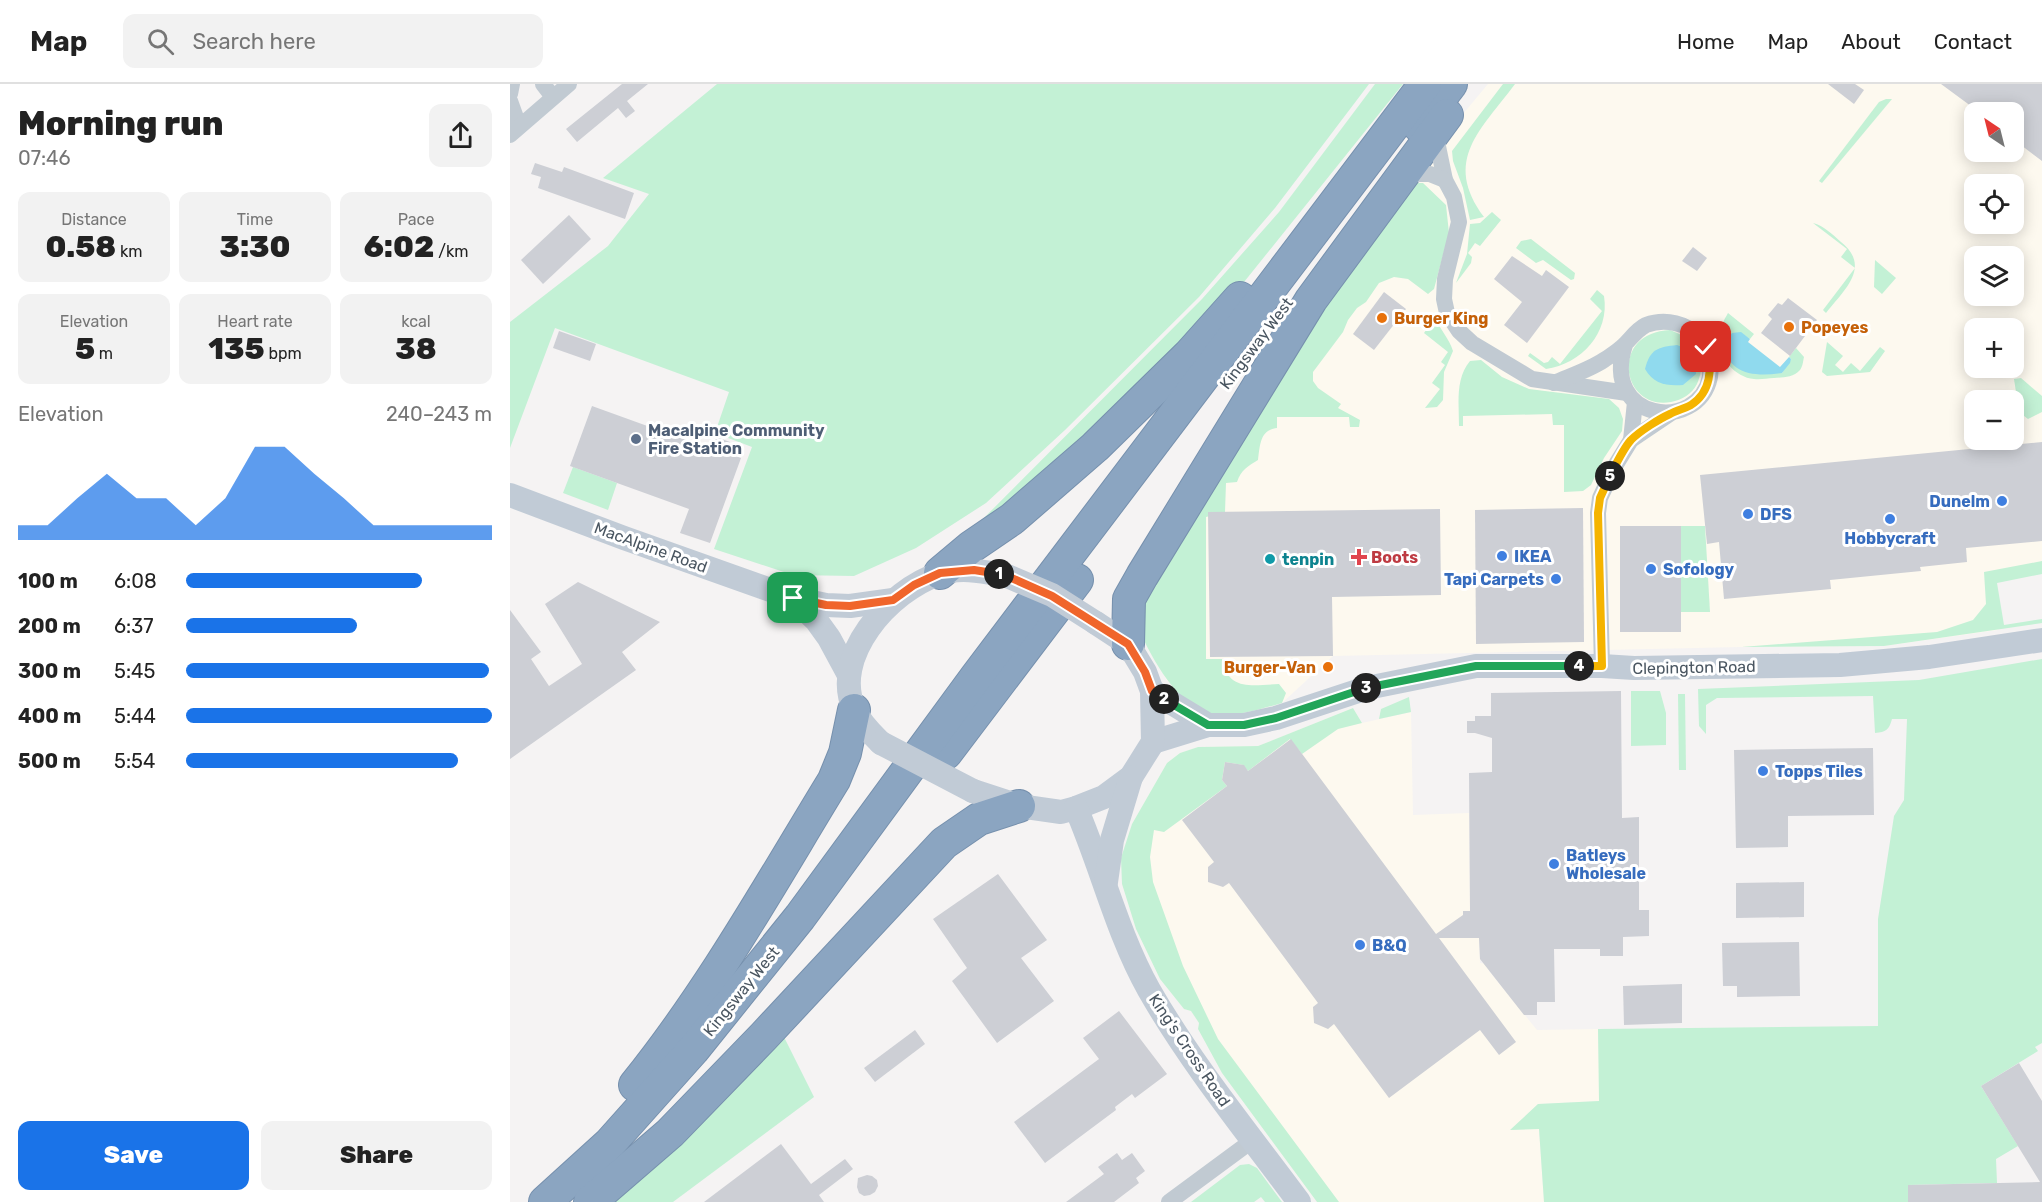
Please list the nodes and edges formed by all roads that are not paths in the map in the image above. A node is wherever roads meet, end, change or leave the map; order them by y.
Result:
1 (512, 84) edge
2 (569, 84) edge
3 (1419, 84) edge
4 (1425, 84) edge
5 (1452, 84) edge
6 (1472, 84) edge
7 (548, 90) edge
8 (510, 94) edge
9 (510, 101) edge
10 (514, 130) edge
11 (1435, 131) junction
12 (1402, 174) junction
13 (1445, 180) junction
14 (1625, 345) junction
15 (1553, 383) junction
16 (1631, 397) junction
17 (1671, 413) junction
18 (1631, 440) junction
19 (510, 495) edge
20 (940, 573) junction
21 (793, 598) junction
22 (893, 600) junction
23 (2042, 640) edge
24 (1128, 644) junction
25 (1602, 666) junction
26 (849, 675) junction
27 (1152, 691) junction
28 (854, 710) junction
29 (1208, 725) junction
30 (1153, 742) junction
31 (1131, 777) junction
32 (1019, 806) junction
33 (1076, 808) junction
34 (1106, 885) junction
35 (1253, 1140) junction
36 (540, 1202) edge
37 (545, 1202) edge
38 (577, 1202) edge
39 (590, 1202) edge
40 (1169, 1202) edge
41 (1299, 1202) edge

1 - 8 street
2 - 7 street
3 - 20 highway
4 - 37 highway, Kingsway West
5 - 38 highway, Kingsway West
6 - 11 highway
7 - 10 street
9 - 10 street
11 - 12 highway
11 - 13 street
12 - 13 street
12 - 24 highway
13 - 15 street
14 - 15 street
14 - 16 street
14 - 17 street
15 - 16 street
16 - 17 street
16 - 18 street
17 - 18 street
18 - 25 street
19 - 21 main road, MacAlpine Road
20 - 22 main road
20 - 24 main road, bridge
21 - 22 main road, MacAlpine Road
21 - 26 main road, MacAlpine Road
22 - 26 main road
23 - 25 main road, Clepington Road
24 - 27 main road
25 - 29 main road, Clepington Road
26 - 28 main road
27 - 29 main road
27 - 30 main road
28 - 32 main road, bridge
28 - 36 highway
29 - 30 main road, Clepington Road
30 - 31 main road
31 - 33 main road
31 - 34 main road
32 - 33 main road
32 - 39 highway
33 - 34 main road, King's Cross Road
34 - 35 main road, King's Cross Road
35 - 40 street
35 - 41 main road, King's Cross Road

